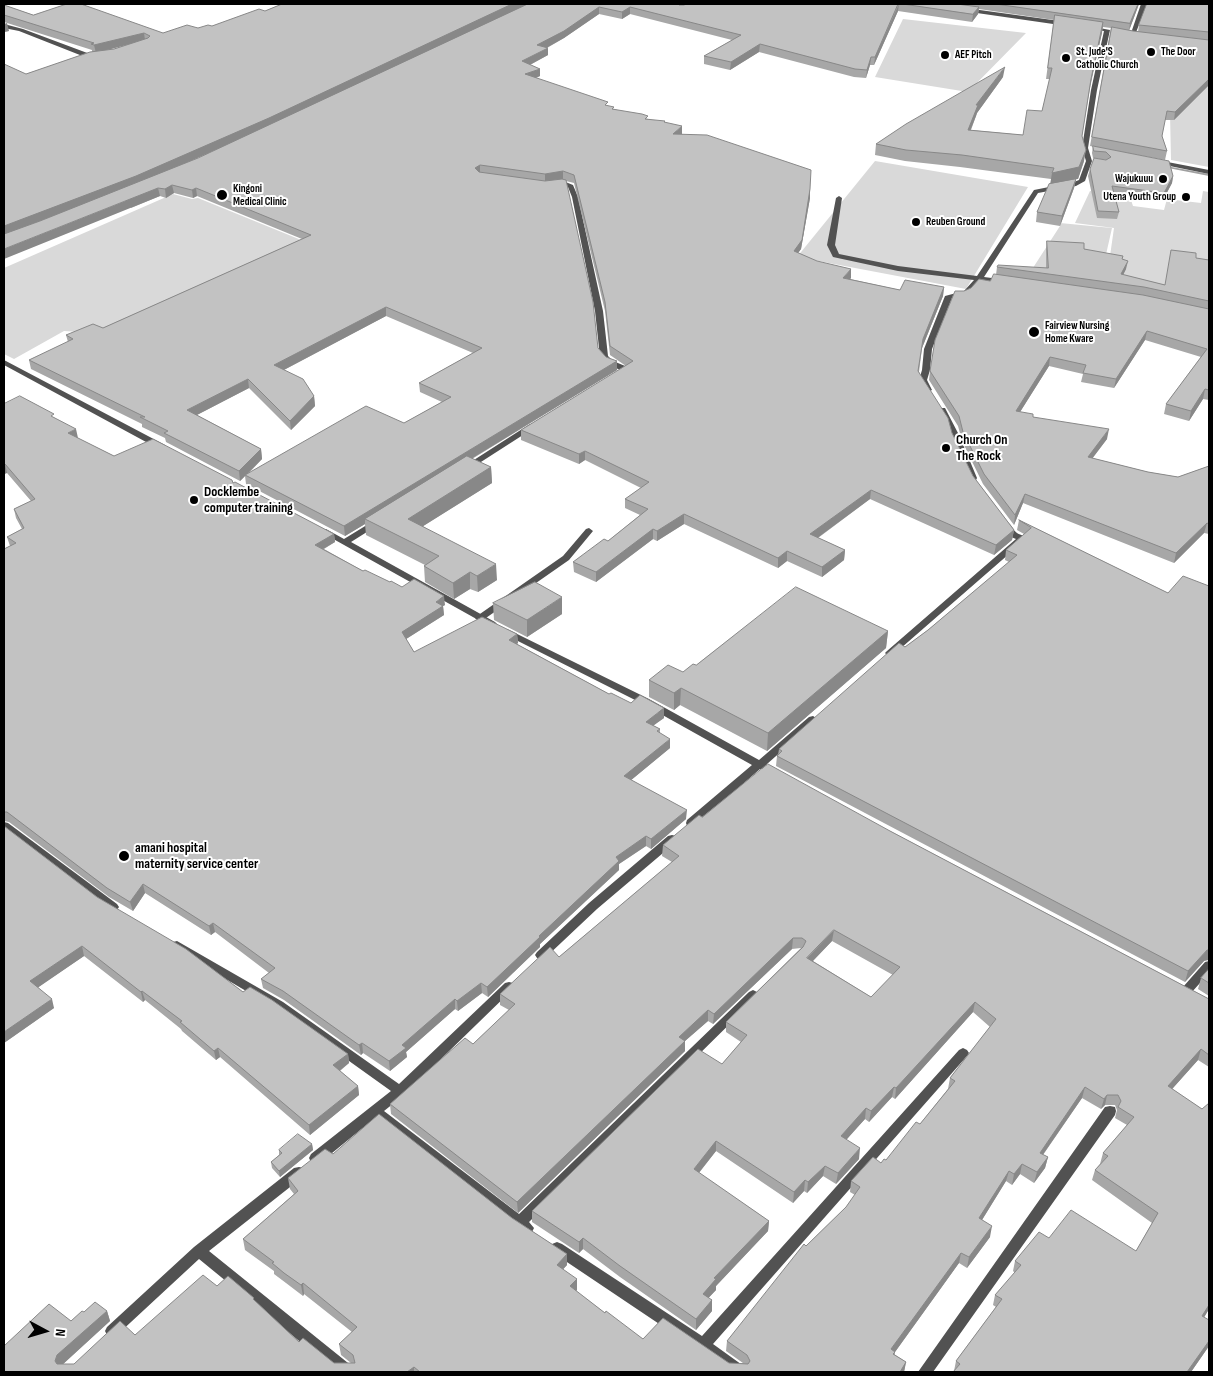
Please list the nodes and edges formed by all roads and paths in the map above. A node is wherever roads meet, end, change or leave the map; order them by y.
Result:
1 (1144, 4) edge
2 (953, 8) edge
3 (4, 26) edge
4 (1124, 34) edge
5 (1132, 35) junction
6 (1142, 36) edge
7 (102, 57) edge
8 (1152, 161) edge
9 (1209, 172) edge
10 (545, 186) edge
11 (839, 198) dead end
12 (980, 278) junction
13 (1016, 283) edge
14 (4, 362) edge
15 (615, 378) edge
16 (542, 421) edge
17 (170, 451) edge
18 (460, 471) edge
19 (977, 485) edge
20 (386, 516) edge
21 (1002, 518) edge
22 (318, 528) edge
23 (589, 530) dead end
24 (345, 542) junction
25 (480, 618) junction
26 (883, 659) edge
27 (818, 715) edge
28 (760, 765) junction
29 (777, 774) edge
30 (4, 826) edge
31 (121, 912) edge
32 (171, 941) edge
33 (1209, 965) edge
34 (531, 966) edge
35 (517, 979) edge
36 (762, 988) edge
37 (1187, 990) edge
38 (963, 1053) dead end
39 (400, 1091) junction
40 (375, 1111) junction
41 (1110, 1111) dead end
42 (519, 1223) junction
43 (199, 1251) junction
44 (104, 1338) edge
45 (703, 1346) junction
46 (348, 1372) edge
47 (740, 1372) edge
48 (925, 1372) edge

1 - 5 street
2 - 12 street
3 - 7 street
4 - 5 street
5 - 6 street
8 - 9 street
10 - 15 street
11 - 12 street
12 - 13 street
12 - 19 street
14 - 17 street
16 - 18 street
20 - 24 street
21 - 26 street
22 - 24 street
23 - 25 street
24 - 25 street
25 - 28 street
27 - 28 street
28 - 29 street
28 - 34 street
30 - 31 street
32 - 39 street
33 - 37 street
35 - 39 street
36 - 42 street
38 - 45 street
39 - 40 street
40 - 42 street
40 - 43 street
41 - 48 street
42 - 45 street
43 - 44 street
43 - 46 street
45 - 47 street

